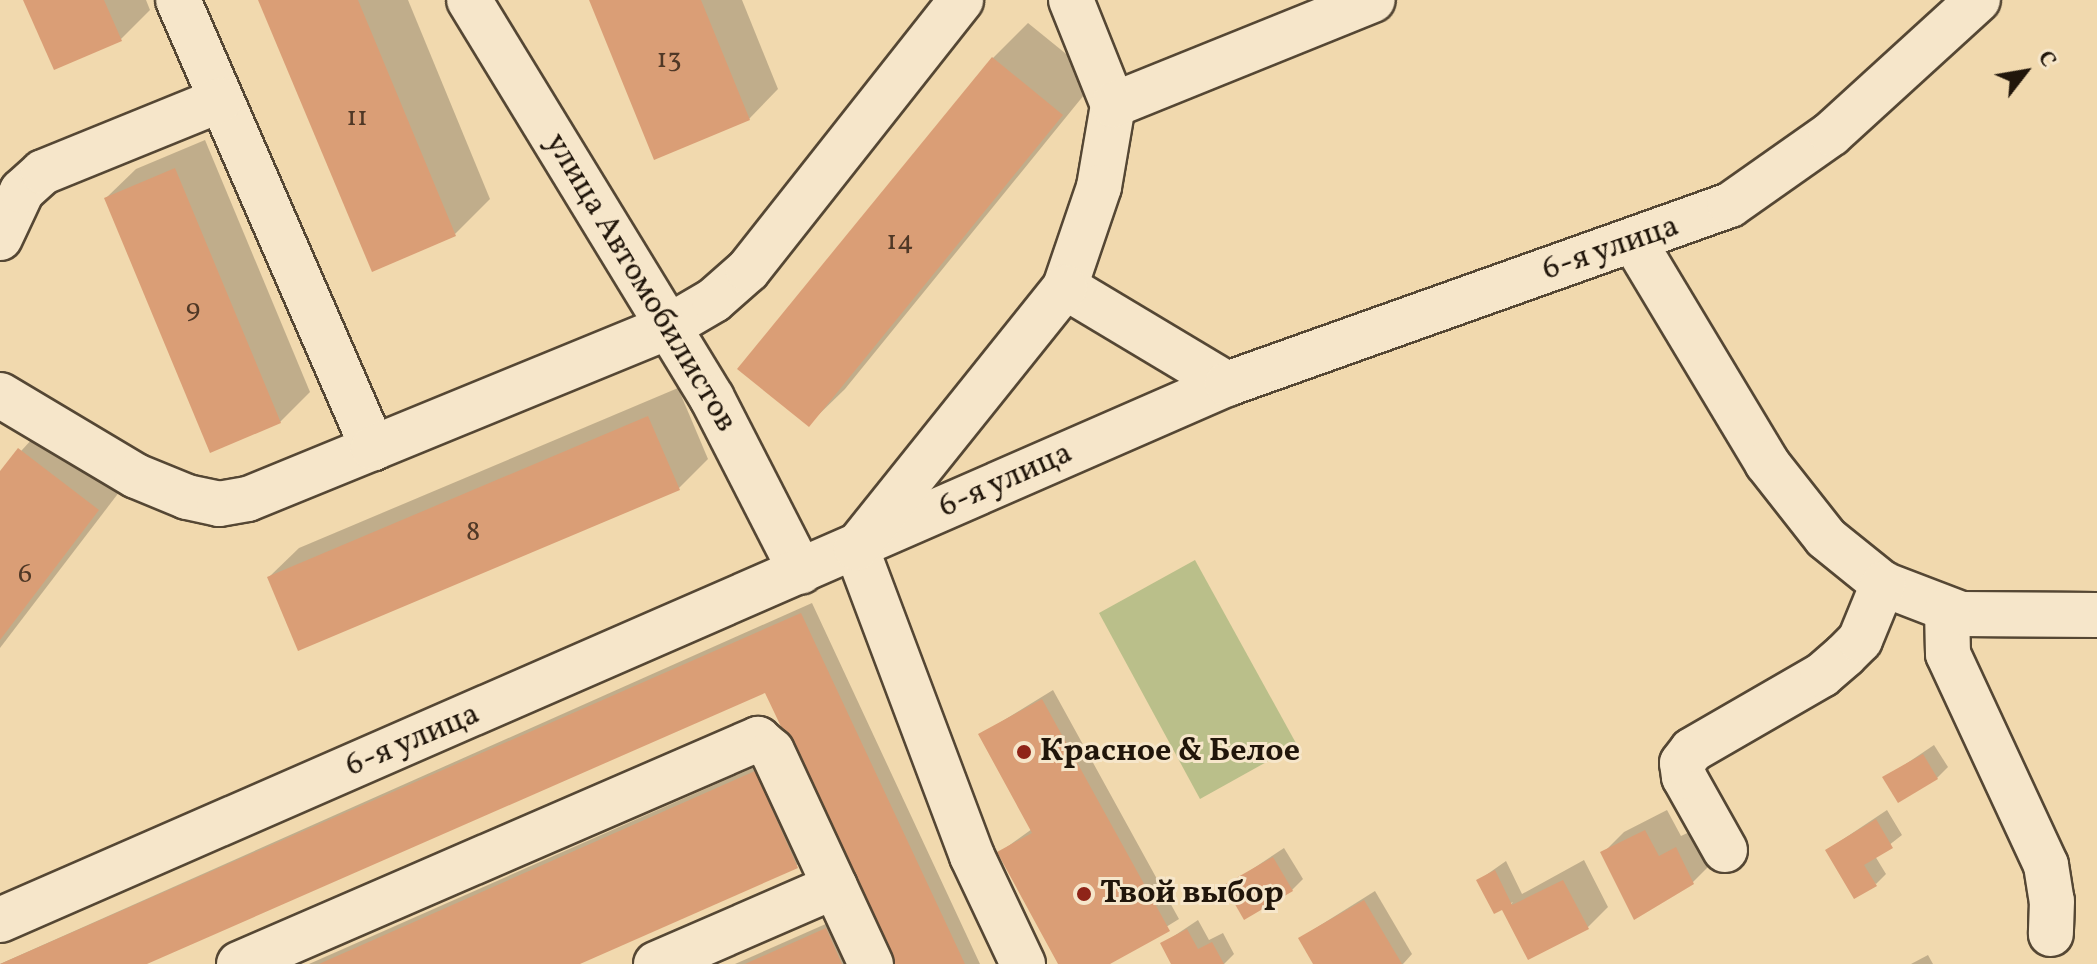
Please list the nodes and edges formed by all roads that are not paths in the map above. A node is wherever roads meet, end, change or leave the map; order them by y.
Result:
1 (178, 0) edge
2 (469, 0) edge
3 (961, 0) edge
4 (1071, 0) edge
5 (1373, 0) edge
6 (1978, 0) edge
7 (1308, 12) edge
8 (220, 100) junction
9 (1113, 105) junction
10 (0, 238) edge
11 (1635, 243) junction
12 (1065, 287) junction
13 (668, 327) junction
14 (1227, 384) junction
15 (0, 395) edge
16 (373, 448) junction
17 (856, 548) junction
18 (801, 572) junction
19 (1883, 584) junction
20 (1947, 610) junction
21 (2097, 615) edge
22 (1725, 850) dead end
23 (835, 886) junction
24 (0, 920) edge
25 (2051, 934) dead end
26 (239, 964) edge
27 (656, 964) edge
28 (871, 964) edge
29 (1023, 964) edge

1 - 8 street
2 - 13 street, улица Автомобилистов
3 - 13 street
4 - 9 street
5 - 7 street
6 - 11 street, 6-я улица
7 - 9 street
8 - 10 street
8 - 16 street
9 - 12 street
11 - 14 street, 6-я улица
11 - 19 street
12 - 14 street
12 - 17 street
13 - 16 street
13 - 18 street, улица Автомобилистов
14 - 17 street, 6-я улица
15 - 16 street
17 - 18 street, 6-я улица
17 - 29 street
18 - 24 street, 6-я улица
19 - 20 street
19 - 22 street
20 - 21 street
20 - 25 street
23 - 26 street
23 - 27 street
23 - 28 street

